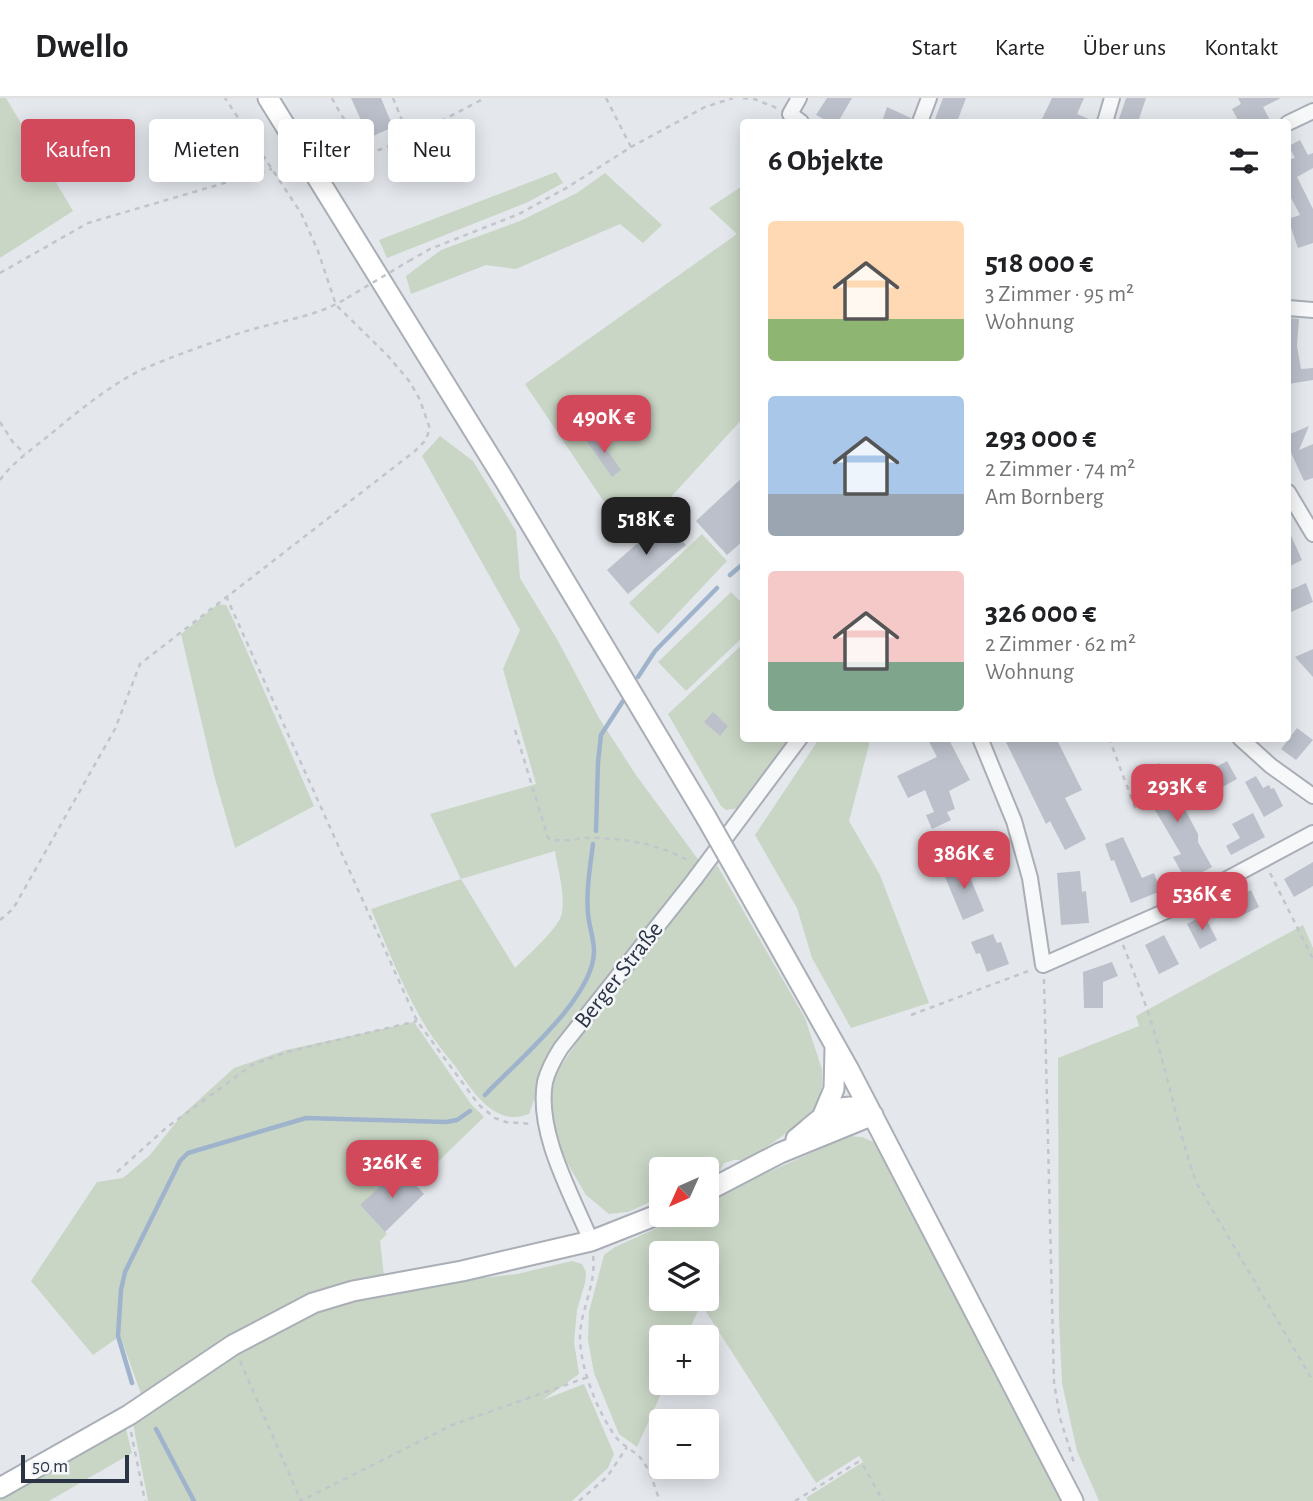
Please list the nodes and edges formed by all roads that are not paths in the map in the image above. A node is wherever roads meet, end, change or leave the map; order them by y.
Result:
1 (268, 98) edge
2 (799, 98) edge
3 (929, 98) edge
4 (1112, 98) edge
5 (1313, 111) edge
6 (795, 118) edge
7 (921, 119) edge
8 (1106, 119) edge
9 (1291, 122) edge
10 (1291, 308) edge
11 (1313, 310) edge
12 (1291, 497) edge
13 (1313, 534) edge
14 (797, 742) edge
15 (982, 742) edge
16 (1244, 742) edge
17 (1313, 796) edge
18 (1313, 833) edge
19 (835, 1045) junction
20 (873, 1115) junction
21 (821, 1120) junction
22 (780, 1153) junction
23 (719, 1185) edge
24 (649, 1218) edge
25 (591, 1241) junction
26 (0, 1488) edge
27 (1073, 1501) edge

1 - 19 main road, bridge
2 - 6 street
3 - 7 street
4 - 8 street
5 - 9 street
10 - 11 street
12 - 13 street
14 - 25 street, Berger Straße
15 - 18 street
16 - 17 street
19 - 20 main road
19 - 21 main road
20 - 21 main road
20 - 22 main road
20 - 27 main road
21 - 22 main road
22 - 23 main road
24 - 25 main road
25 - 26 main road

